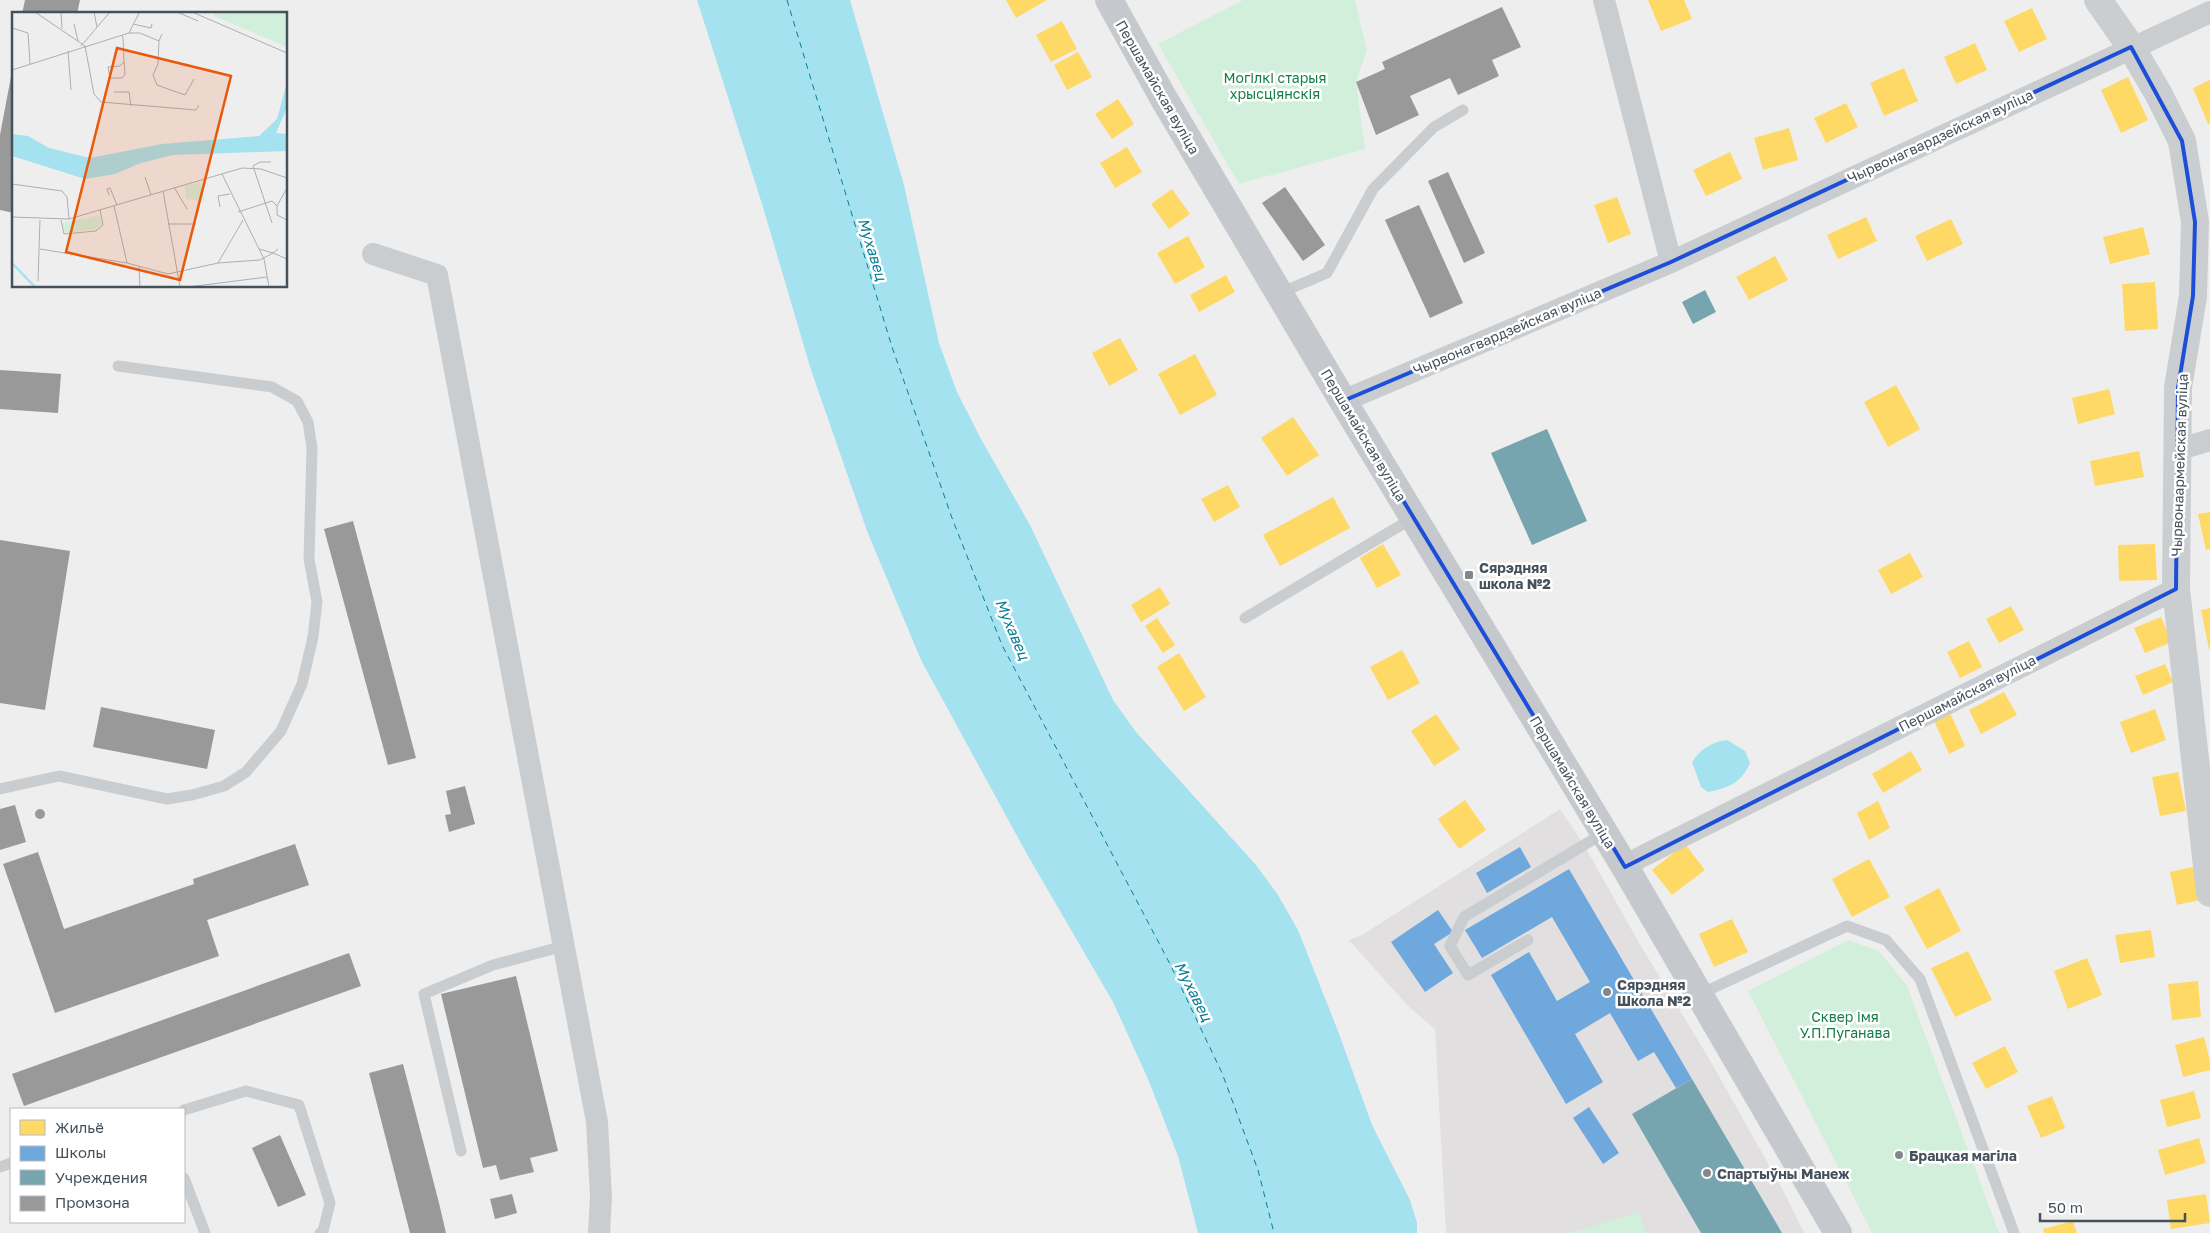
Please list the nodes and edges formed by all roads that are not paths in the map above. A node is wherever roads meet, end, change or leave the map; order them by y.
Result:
1 (1109, 0) edge
2 (1604, 0) edge
3 (2098, 0) edge
4 (2210, 12) edge
5 (2131, 47) junction
6 (1463, 110) dead end
7 (373, 254) dead end
8 (1671, 262) junction
9 (1280, 293) junction
10 (118, 366) dead end
11 (1343, 401) junction
12 (2210, 440) edge
13 (2177, 450) junction
14 (1414, 517) junction
15 (2176, 589) junction
16 (1245, 618) dead end
17 (0, 789) edge
18 (1604, 833) junction
19 (1625, 868) junction
20 (2210, 893) edge
21 (1528, 940) dead end
22 (564, 946) junction
23 (1700, 994) junction
24 (185, 1110) edge
25 (461, 1151) dead end
26 (185, 1181) edge
27 (205, 1233) edge
28 (320, 1233) edge
29 (599, 1233) edge
30 (1838, 1233) edge
31 (2014, 1233) edge

1 - 9 main road, Першамайская вуліца
2 - 8 street
3 - 5 street, Чырвонаармейская вуліца
4 - 5 street, Чырвонагвардзейская вуліца
5 - 8 street, Чырвонагвардзейская вуліца
5 - 13 street, Чырвонаармейская вуліца
6 - 9 lane
7 - 22 street
8 - 11 street, Чырвонагвардзейская вуліца
9 - 11 main road, Першамайская вуліца
10 - 17 lane
11 - 14 main road, Першамайская вуліца
12 - 13 street
13 - 15 street, Чырвонаармейская вуліца
14 - 16 lane
14 - 18 main road, Першамайская вуліца
15 - 19 street, Першамайская вуліца
15 - 20 street, Чырвонаармейская вуліца
18 - 19 main road, Першамайская вуліца
18 - 21 lane
19 - 23 main road, Першамайская вуліца
22 - 25 lane
22 - 29 street
23 - 30 main road, Першамайская вуліца
23 - 31 lane
24 - 28 lane
26 - 27 lane

